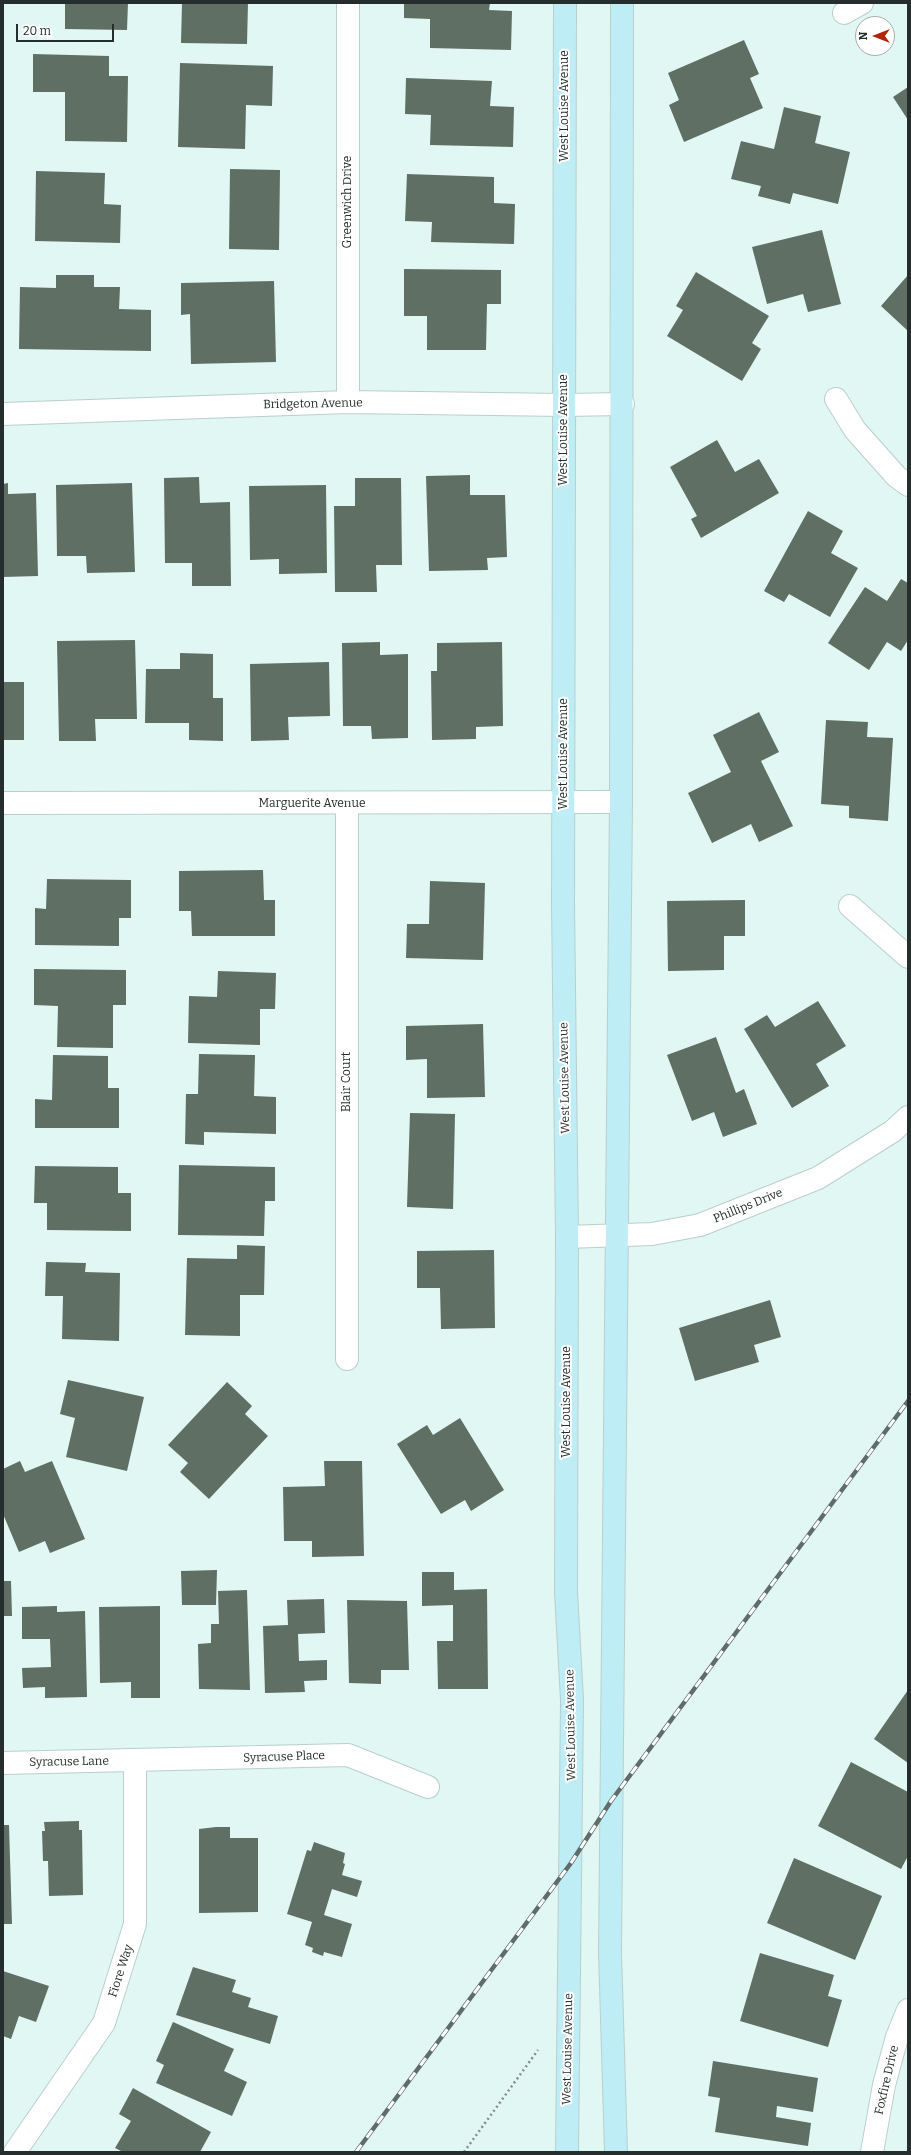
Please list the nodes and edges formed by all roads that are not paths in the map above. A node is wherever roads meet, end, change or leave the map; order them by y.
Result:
1 (348, 3) edge
2 (565, 3) edge
3 (622, 3) edge
4 (836, 399) dead end
5 (348, 402) junction
6 (623, 404) junction
7 (564, 405) junction
8 (3, 414) edge
9 (908, 485) edge
10 (564, 801) junction
11 (621, 802) junction
12 (3, 803) edge
13 (346, 804) junction
14 (850, 906) dead end
15 (908, 957) edge
16 (908, 1117) edge
17 (618, 1236) junction
18 (567, 1237) junction
19 (346, 1359) dead end
20 (135, 1761) junction
21 (3, 1763) edge
22 (428, 1787) dead end
23 (908, 2010) edge
24 (15, 2152) edge
25 (567, 2152) edge
26 (616, 2152) edge
27 (872, 2152) edge

1 - 5 street, Greenwich Drive
2 - 7 main road, West Louise Avenue
3 - 6 main road
4 - 9 street
5 - 7 street, Bridgeton Avenue
5 - 8 street, Bridgeton Avenue
6 - 7 street, Bridgeton Avenue
6 - 11 main road
7 - 10 main road, West Louise Avenue
10 - 11 street, Marguerite Avenue
10 - 13 street, Marguerite Avenue
10 - 18 main road, West Louise Avenue
11 - 17 main road
12 - 13 street, Marguerite Avenue
13 - 19 street, Blair Court
14 - 15 street
16 - 17 street, Phillips Drive
17 - 18 street, Phillips Drive
17 - 26 main road
18 - 25 main road, West Louise Avenue
20 - 21 street, Syracuse Lane
20 - 22 street, Syracuse Place
20 - 24 street, Fiore Way
23 - 27 street, Foxfire Drive

